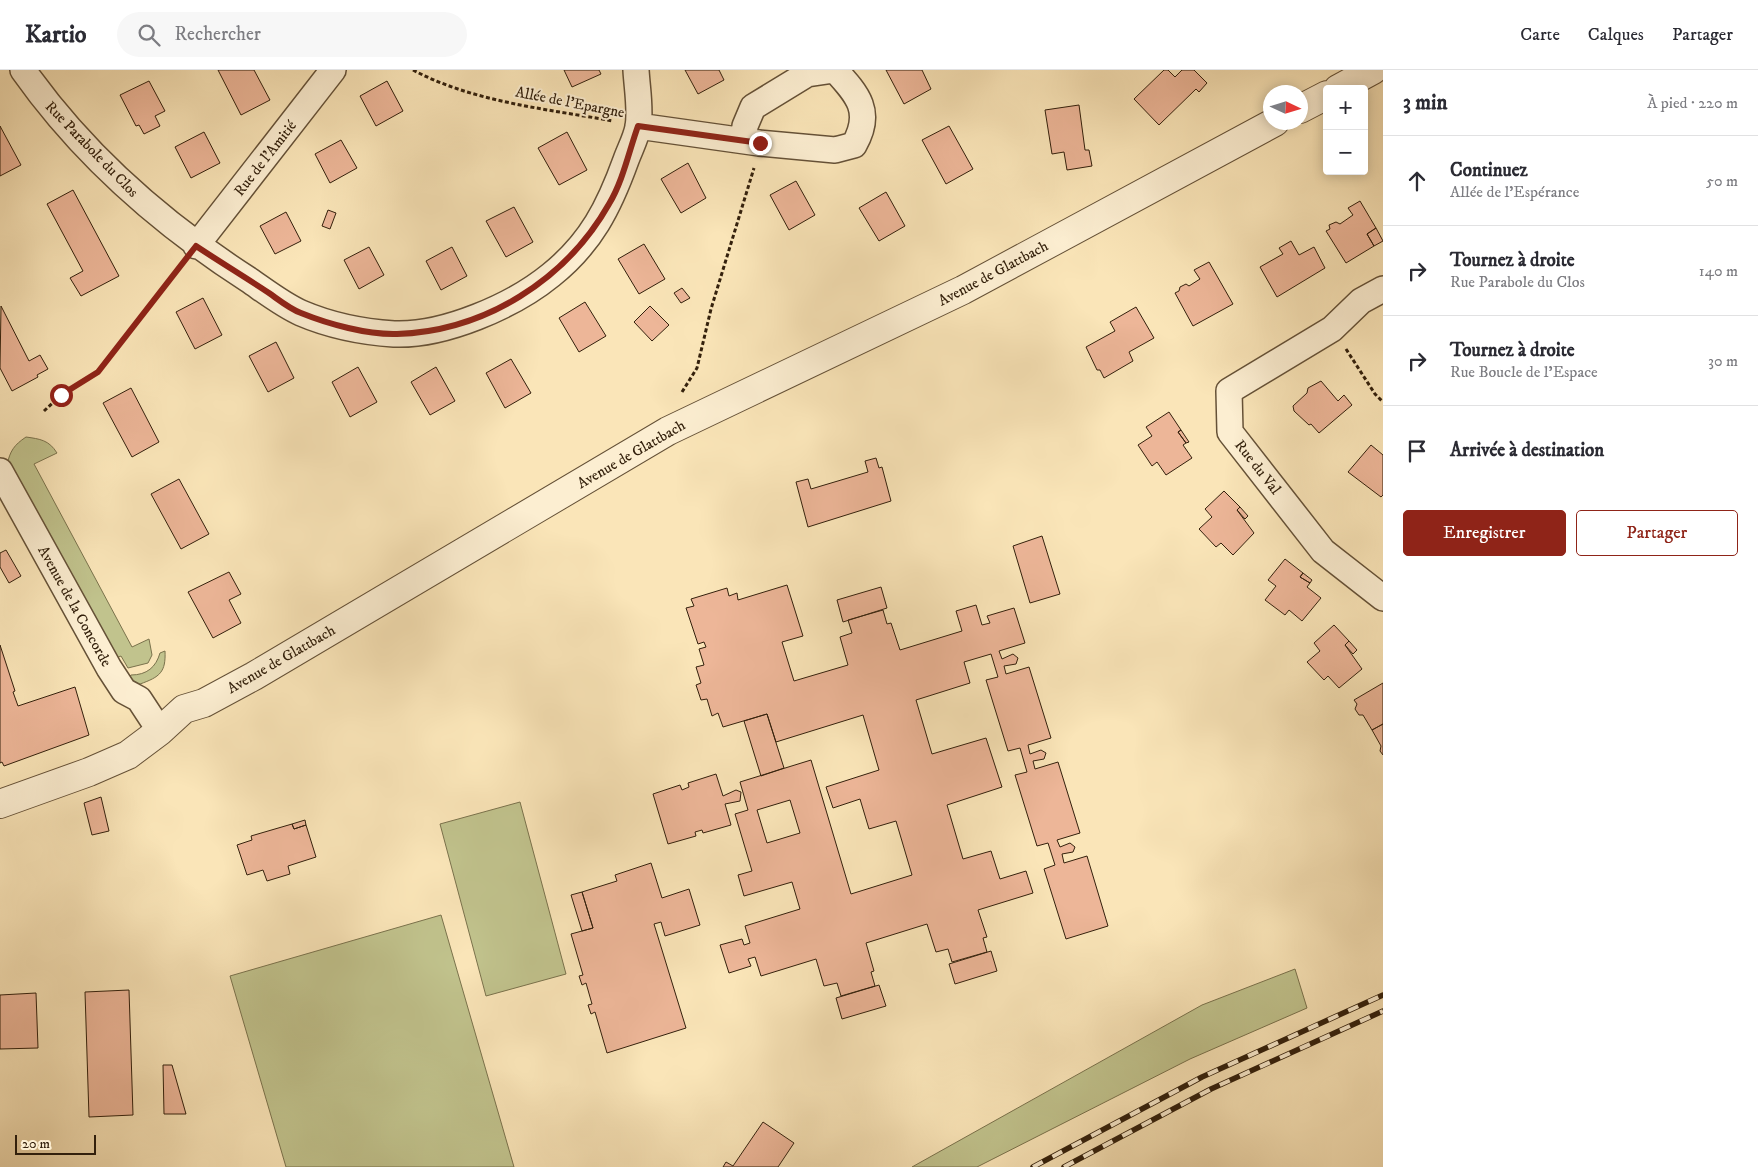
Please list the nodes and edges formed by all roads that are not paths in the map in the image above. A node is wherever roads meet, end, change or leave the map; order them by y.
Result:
1 (23, 70) edge
2 (333, 70) edge
3 (636, 70) edge
4 (834, 70) edge
5 (1373, 70) edge
6 (1345, 85) edge
7 (1323, 97) edge
8 (1308, 105) edge
9 (638, 126) junction
10 (1263, 128) edge
11 (752, 142) junction
12 (196, 246) junction
13 (1383, 289) edge
14 (0, 470) edge
15 (1383, 598) edge
16 (160, 731) junction
17 (0, 804) edge

1 - 12 street, Rue Parabole du Clos
2 - 12 street, Rue de l'Amitié
3 - 9 street, Rue Parabole du Clos
4 - 11 street
4 - 11 street
5 - 6 street
7 - 8 street
9 - 11 street
9 - 12 street, Rue Parabole du Clos
10 - 16 street, Avenue de Glattbach
13 - 15 street, Rue du Val
14 - 16 street, Avenue de la Concorde
16 - 17 street, Avenue de Glattbach

